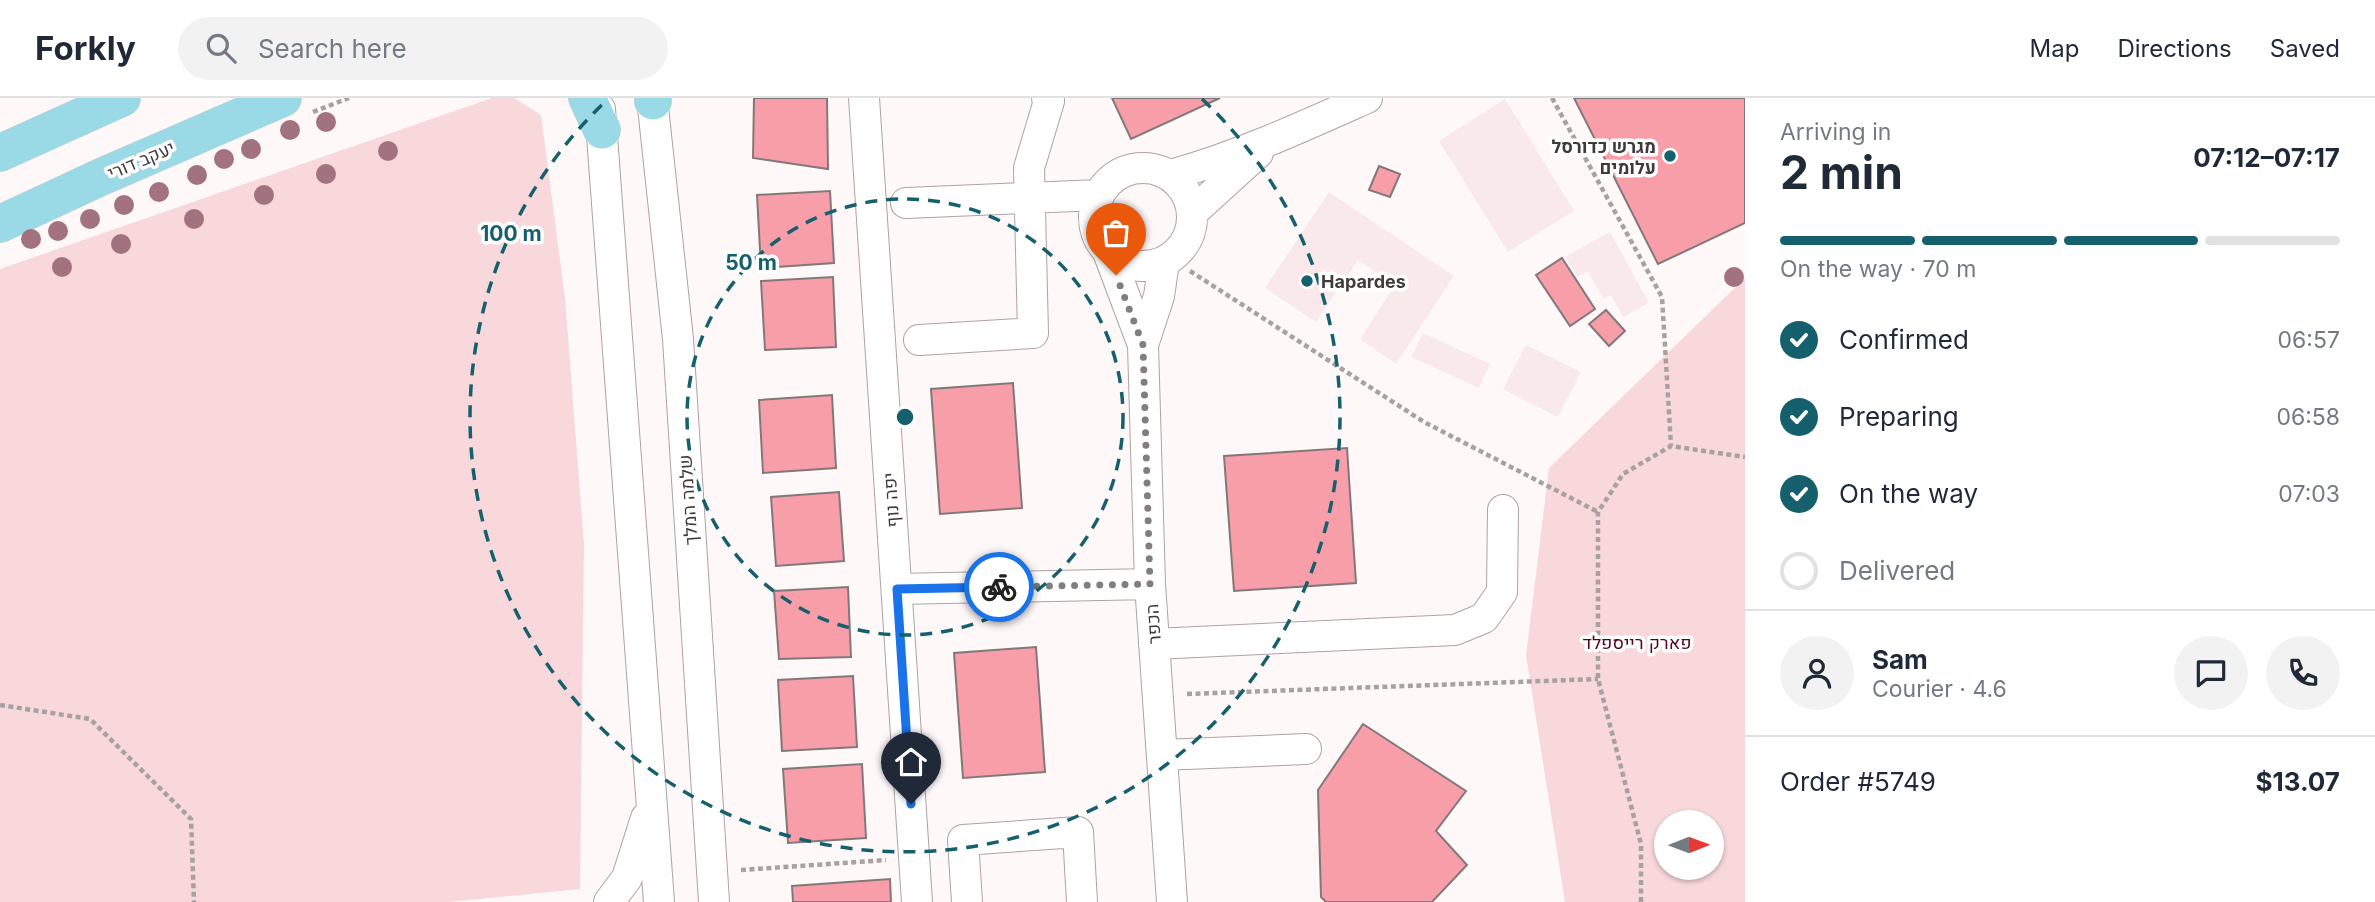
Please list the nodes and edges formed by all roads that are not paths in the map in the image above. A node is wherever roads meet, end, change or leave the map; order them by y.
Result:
1 (122, 98) edge
2 (283, 98) edge
3 (864, 98) edge
4 (1047, 98) edge
5 (1367, 98) edge
6 (653, 99) edge
7 (596, 109) edge
8 (1274, 139) junction
9 (0, 153) edge
10 (1171, 175) junction
11 (1098, 195) junction
12 (1029, 199) junction
13 (906, 202) dead end
14 (1192, 213) junction
15 (0, 224) edge
16 (1108, 253) junction
17 (1167, 260) junction
18 (919, 340) dead end
19 (1143, 345) junction
20 (1503, 510) dead end
21 (1150, 584) junction
22 (897, 589) junction
23 (1154, 644) junction
24 (1306, 749) dead end
25 (1162, 755) junction
26 (651, 797) junction
27 (609, 902) edge
28 (659, 902) edge
29 (714, 902) edge
30 (917, 902) edge
31 (967, 902) edge
32 (1082, 902) edge
33 (1172, 902) edge

1 - 9 main road
2 - 15 main road, יעקב דורי
3 - 22 street, יפה נוף
4 - 12 street
5 - 8 street
6 - 29 street, שלמה המלך
7 - 26 street
8 - 10 street
8 - 14 street
10 - 11 street
10 - 14 street
11 - 12 street
11 - 16 street
12 - 13 street
12 - 18 street
14 - 17 street
16 - 17 street
16 - 19 street, הכפר
17 - 19 street, הכפר
19 - 21 street, הכפר
20 - 23 street
21 - 22 street
21 - 23 street, הכפר
22 - 30 street, יפה נוף
23 - 25 street, הכפר
24 - 25 street
25 - 33 street, הכפר
26 - 27 street
26 - 28 street
31 - 32 street

